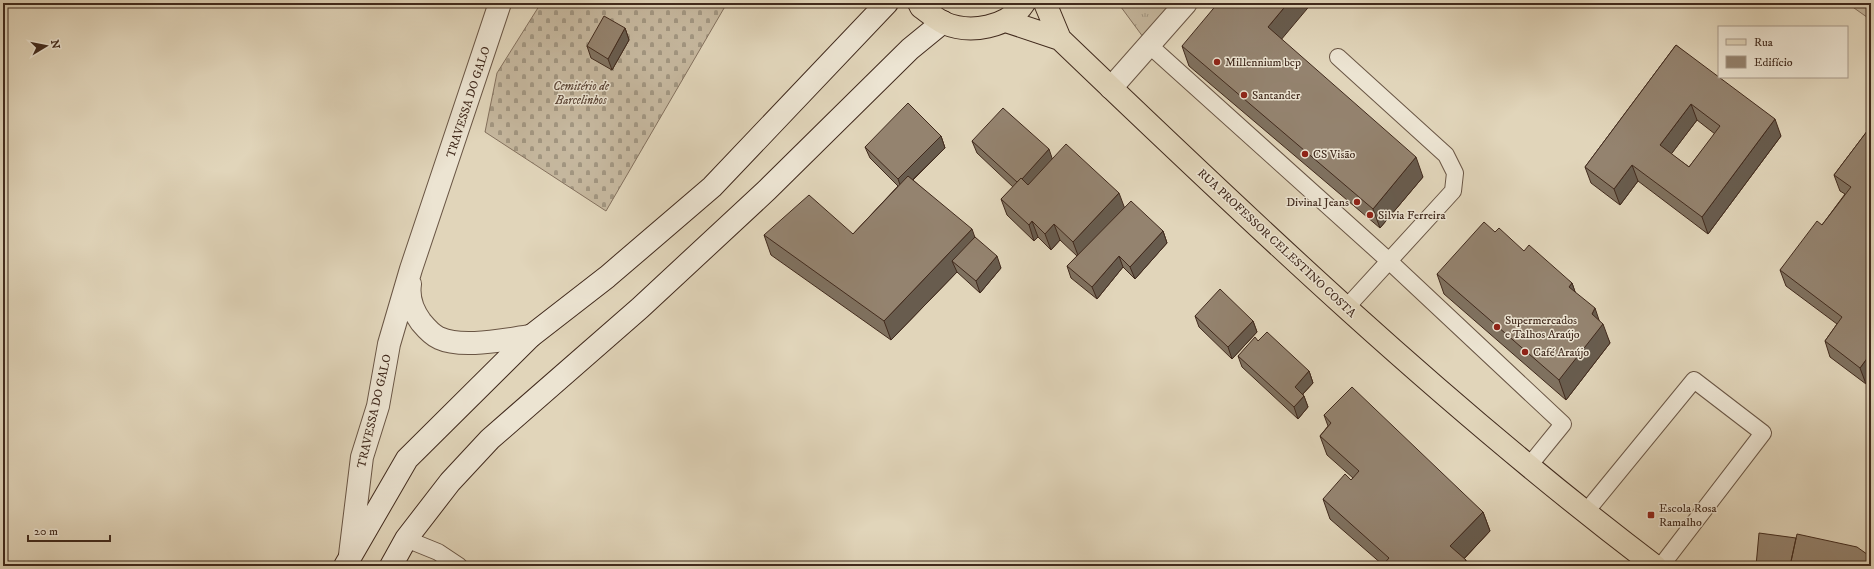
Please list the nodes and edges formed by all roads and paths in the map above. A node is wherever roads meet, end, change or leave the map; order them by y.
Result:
1 (500, 3) edge
2 (887, 3) edge
3 (919, 3) edge
4 (1024, 3) edge
5 (1045, 3) edge
6 (1186, 3) edge
7 (1006, 21) junction
8 (943, 22) junction
9 (1060, 39) junction
10 (1149, 45) junction
11 (1338, 57) dead end
12 (1111, 88) junction
13 (1389, 261) junction
14 (411, 269) junction
15 (1346, 308) junction
16 (531, 336) junction
17 (1528, 467) junction
18 (1585, 513) junction
19 (406, 539) junction
20 (347, 560) edge
21 (391, 566) edge
22 (459, 566) edge
23 (1655, 566) edge
24 (1661, 566) edge

1 - 14 main road, TRAVESSA DO GALO
2 - 16 main road
3 - 8 main road
4 - 7 main road
5 - 9 main road, RUA PROFESSOR CELESTINO COSTA
6 - 10 main road
7 - 8 main road
7 - 9 main road
8 - 19 main road
9 - 12 main road, RUA PROFESSOR CELESTINO COSTA
10 - 12 main road
10 - 13 lane
11 - 13 lane
12 - 15 main road, RUA PROFESSOR CELESTINO COSTA
13 - 15 lane
13 - 17 lane
14 - 16 main road, TRAVESSA DO GALO
14 - 20 main road, TRAVESSA DO GALO
15 - 17 main road, RUA PROFESSOR CELESTINO COSTA
16 - 20 main road
17 - 18 main road, RUA PROFESSOR CELESTINO COSTA
18 - 23 main road, RUA PROFESSOR CELESTINO COSTA
18 - 24 lane
19 - 21 main road
19 - 22 lane

